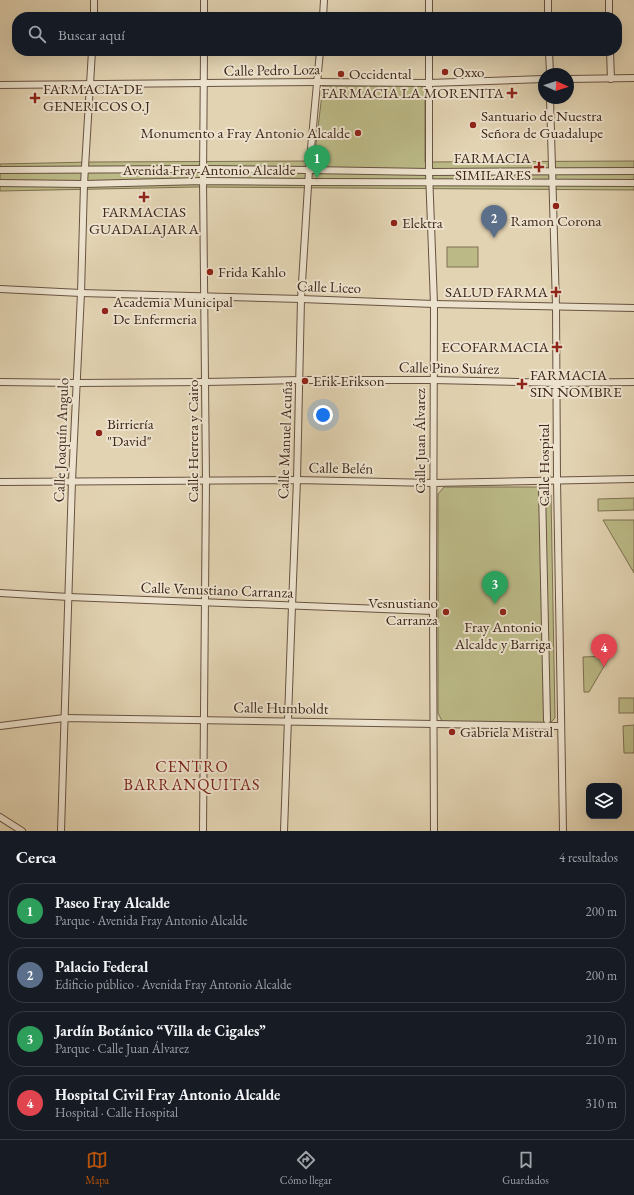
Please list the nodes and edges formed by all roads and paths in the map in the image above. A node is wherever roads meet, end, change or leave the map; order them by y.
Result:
1 (94, 0) edge
2 (204, 0) edge
3 (324, 0) edge
4 (429, 0) edge
5 (548, 0) edge
6 (609, 0) edge
7 (94, 12) edge
8 (204, 12) edge
9 (323, 12) edge
10 (429, 12) edge
11 (548, 12) edge
12 (609, 12) edge
13 (92, 56) edge
14 (204, 56) edge
15 (320, 56) edge
16 (429, 56) edge
17 (549, 56) edge
18 (610, 56) edge
19 (550, 68) edge
20 (634, 78) edge
21 (574, 79) edge
22 (611, 79) junction
23 (538, 80) edge
24 (317, 82) junction
25 (204, 83) junction
26 (90, 84) junction
27 (429, 84) junction
28 (0, 85) edge
29 (550, 104) edge
30 (85, 169) junction
31 (204, 169) junction
32 (0, 170) edge
33 (309, 170) junction
34 (553, 171) junction
35 (634, 171) edge
36 (429, 172) junction
37 (203, 181) junction
38 (308, 182) junction
39 (0, 183) edge
40 (430, 183) junction
41 (553, 183) junction
42 (634, 183) edge
43 (84, 184) junction
44 (0, 289) edge
45 (81, 293) junction
46 (205, 296) junction
47 (301, 299) junction
48 (434, 304) junction
49 (556, 306) junction
50 (634, 308) edge
51 (300, 380) junction
52 (433, 380) junction
53 (0, 382) edge
54 (205, 382) junction
55 (634, 382) edge
56 (77, 383) junction
57 (557, 383) junction
58 (634, 479) edge
59 (297, 480) junction
60 (557, 480) junction
61 (72, 481) junction
62 (206, 481) junction
63 (0, 482) edge
64 (433, 483) junction
65 (542, 489) dead end
66 (0, 593) edge
67 (69, 597) junction
68 (205, 601) junction
69 (292, 606) junction
70 (433, 611) junction
71 (64, 718) junction
72 (204, 720) junction
73 (547, 720) dead end
74 (288, 721) junction
75 (434, 724) junction
76 (0, 726) edge
77 (561, 726) junction
78 (0, 817) edge
79 (22, 831) edge
80 (61, 831) edge
81 (203, 831) edge
82 (284, 831) edge
83 (434, 831) edge
84 (563, 831) edge

1 - 7 street
2 - 8 street
3 - 9 street
4 - 10 street
5 - 11 street
6 - 12 street
13 - 26 street, Calle Joaquín Angulo
14 - 25 street, Calle Herrera y Cairo
15 - 24 street, Calle Manuel Acuña
16 - 27 street, Calle Juan Álvarez
17 - 19 street
18 - 22 street
20 - 22 street
21 - 22 street
23 - 27 street, Calle Pedro Loza
24 - 25 street, Calle Pedro Loza
24 - 27 street, Calle Pedro Loza
24 - 33 street, Calle Manuel Acuña
25 - 26 street, Calle Pedro Loza
25 - 31 street, Calle Herrera y Cairo
26 - 28 street, Calle Pedro Loza
26 - 30 street, Calle Joaquín Angulo
27 - 36 street, Calle Juan Álvarez
29 - 34 street, Calle Hospital
30 - 31 street, Avenida Fray Antonio Alcalde
30 - 32 street, Avenida Fray Antonio Alcalde
30 - 43 street, Calle Joaquín Angulo
31 - 33 street, Avenida Fray Antonio Alcalde
31 - 37 street, Calle Herrera y Cairo
33 - 36 street, Avenida Fray Antonio Alcalde
33 - 38 street, Calle Manuel Acuña
34 - 35 street, Avenida Fray Antonio Alcalde
34 - 36 street, Avenida Fray Antonio Alcalde
34 - 41 street, Calle Hospital
36 - 40 street, Calle Juan Álvarez
37 - 38 street, Avenida Fray Antonio Alcalde
37 - 43 street, Avenida Fray Antonio Alcalde
37 - 46 street, Calle Herrera y Cairo
38 - 40 street, Avenida Fray Antonio Alcalde
38 - 47 street, Calle Manuel Acuña
39 - 43 street, Avenida Fray Antonio Alcalde
40 - 41 street, Avenida Fray Antonio Alcalde
40 - 48 street, Calle Juan Álvarez
41 - 42 street, Avenida Fray Antonio Alcalde
41 - 49 street, Calle Hospital
43 - 45 street, Calle Joaquín Angulo
44 - 45 street, Calle Liceo
45 - 46 street, Calle Liceo
45 - 56 street, Calle Joaquín Angulo
46 - 47 street, Calle Liceo
46 - 54 street, Calle Herrera y Cairo
47 - 48 street, Calle Liceo
47 - 51 street, Calle Manuel Acuña
48 - 49 street, Calle Liceo
48 - 52 street, Calle Juan Álvarez
49 - 50 street, Calle Liceo
49 - 57 street, Calle Hospital
51 - 52 street, Calle Pino Suárez
51 - 54 street, Calle Pino Suárez
51 - 59 street, Calle Manuel Acuña
52 - 57 street, Calle Pino Suárez
52 - 64 street, Calle Juan Álvarez
53 - 56 street, Calle Pino Suárez
54 - 56 street, Calle Pino Suárez
54 - 62 street, Calle Herrera y Cairo
55 - 57 street, Calle Pino Suárez
56 - 61 street, Calle Joaquín Angulo
57 - 60 street, Calle Hospital
58 - 60 street, Calle Belén
59 - 62 street, Calle Belén
59 - 64 street, Calle Belén
59 - 69 street, Calle Manuel Acuña
60 - 64 street, Calle Belén
60 - 77 street, Calle Hospital
61 - 62 street, Calle Belén
61 - 63 street, Calle Belén
61 - 67 street, Calle Joaquín Angulo
62 - 68 street, Calle Herrera y Cairo
64 - 70 street, Calle Juan Álvarez
65 - 73 street
66 - 67 street, Calle Venustiano Carranza
67 - 68 street, Calle Venustiano Carranza
67 - 71 street, Calle Joaquín Angulo
68 - 69 street, Calle Venustiano Carranza
68 - 72 street, Calle Herrera y Cairo
69 - 70 street, Calle Venustiano Carranza
69 - 74 street, Calle Manuel Acuña
70 - 75 street, Calle Juan Álvarez
71 - 72 street, Calle Humboldt
71 - 76 street, Calle Humboldt
71 - 80 street, Calle Joaquín Angulo
72 - 74 street, Calle Humboldt
72 - 81 street, Calle Herrera y Cairo
74 - 75 street, Calle Humboldt
74 - 82 street, Calle Manuel Acuña
75 - 77 street, Calle Humboldt
75 - 83 street, Calle Juan Álvarez
77 - 84 street, Calle Hospital
78 - 79 street

